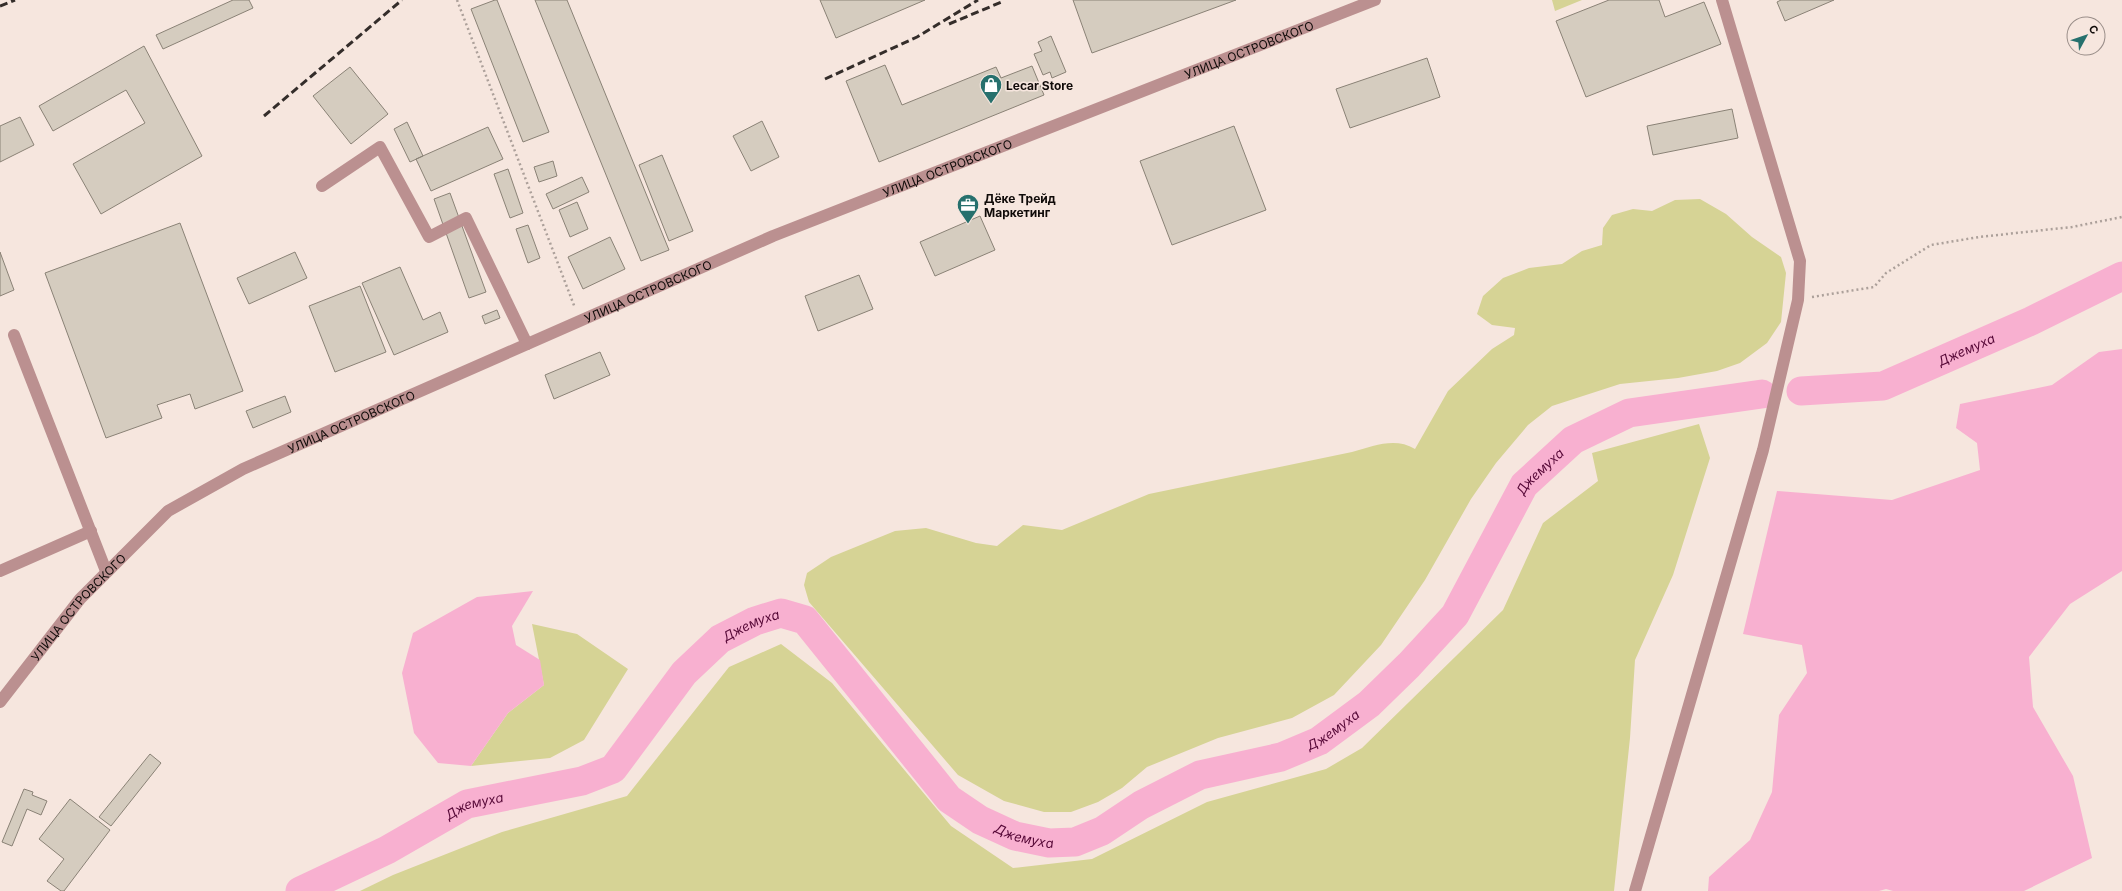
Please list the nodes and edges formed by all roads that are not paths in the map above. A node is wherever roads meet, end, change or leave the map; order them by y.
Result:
1 (1375, 0) edge
2 (1722, 0) edge
3 (322, 186) dead end
4 (14, 335) dead end
5 (526, 344) junction
6 (91, 531) junction
7 (0, 571) edge
8 (106, 571) junction
9 (0, 702) edge
10 (1635, 891) edge

1 - 5 street, УЛИЦА ОСТРОВСКОГО
2 - 10 street
3 - 5 street
4 - 6 street
5 - 8 street, УЛИЦА ОСТРОВСКОГО
6 - 7 street
6 - 8 street
8 - 9 street, УЛИЦА ОСТРОВСКОГО

